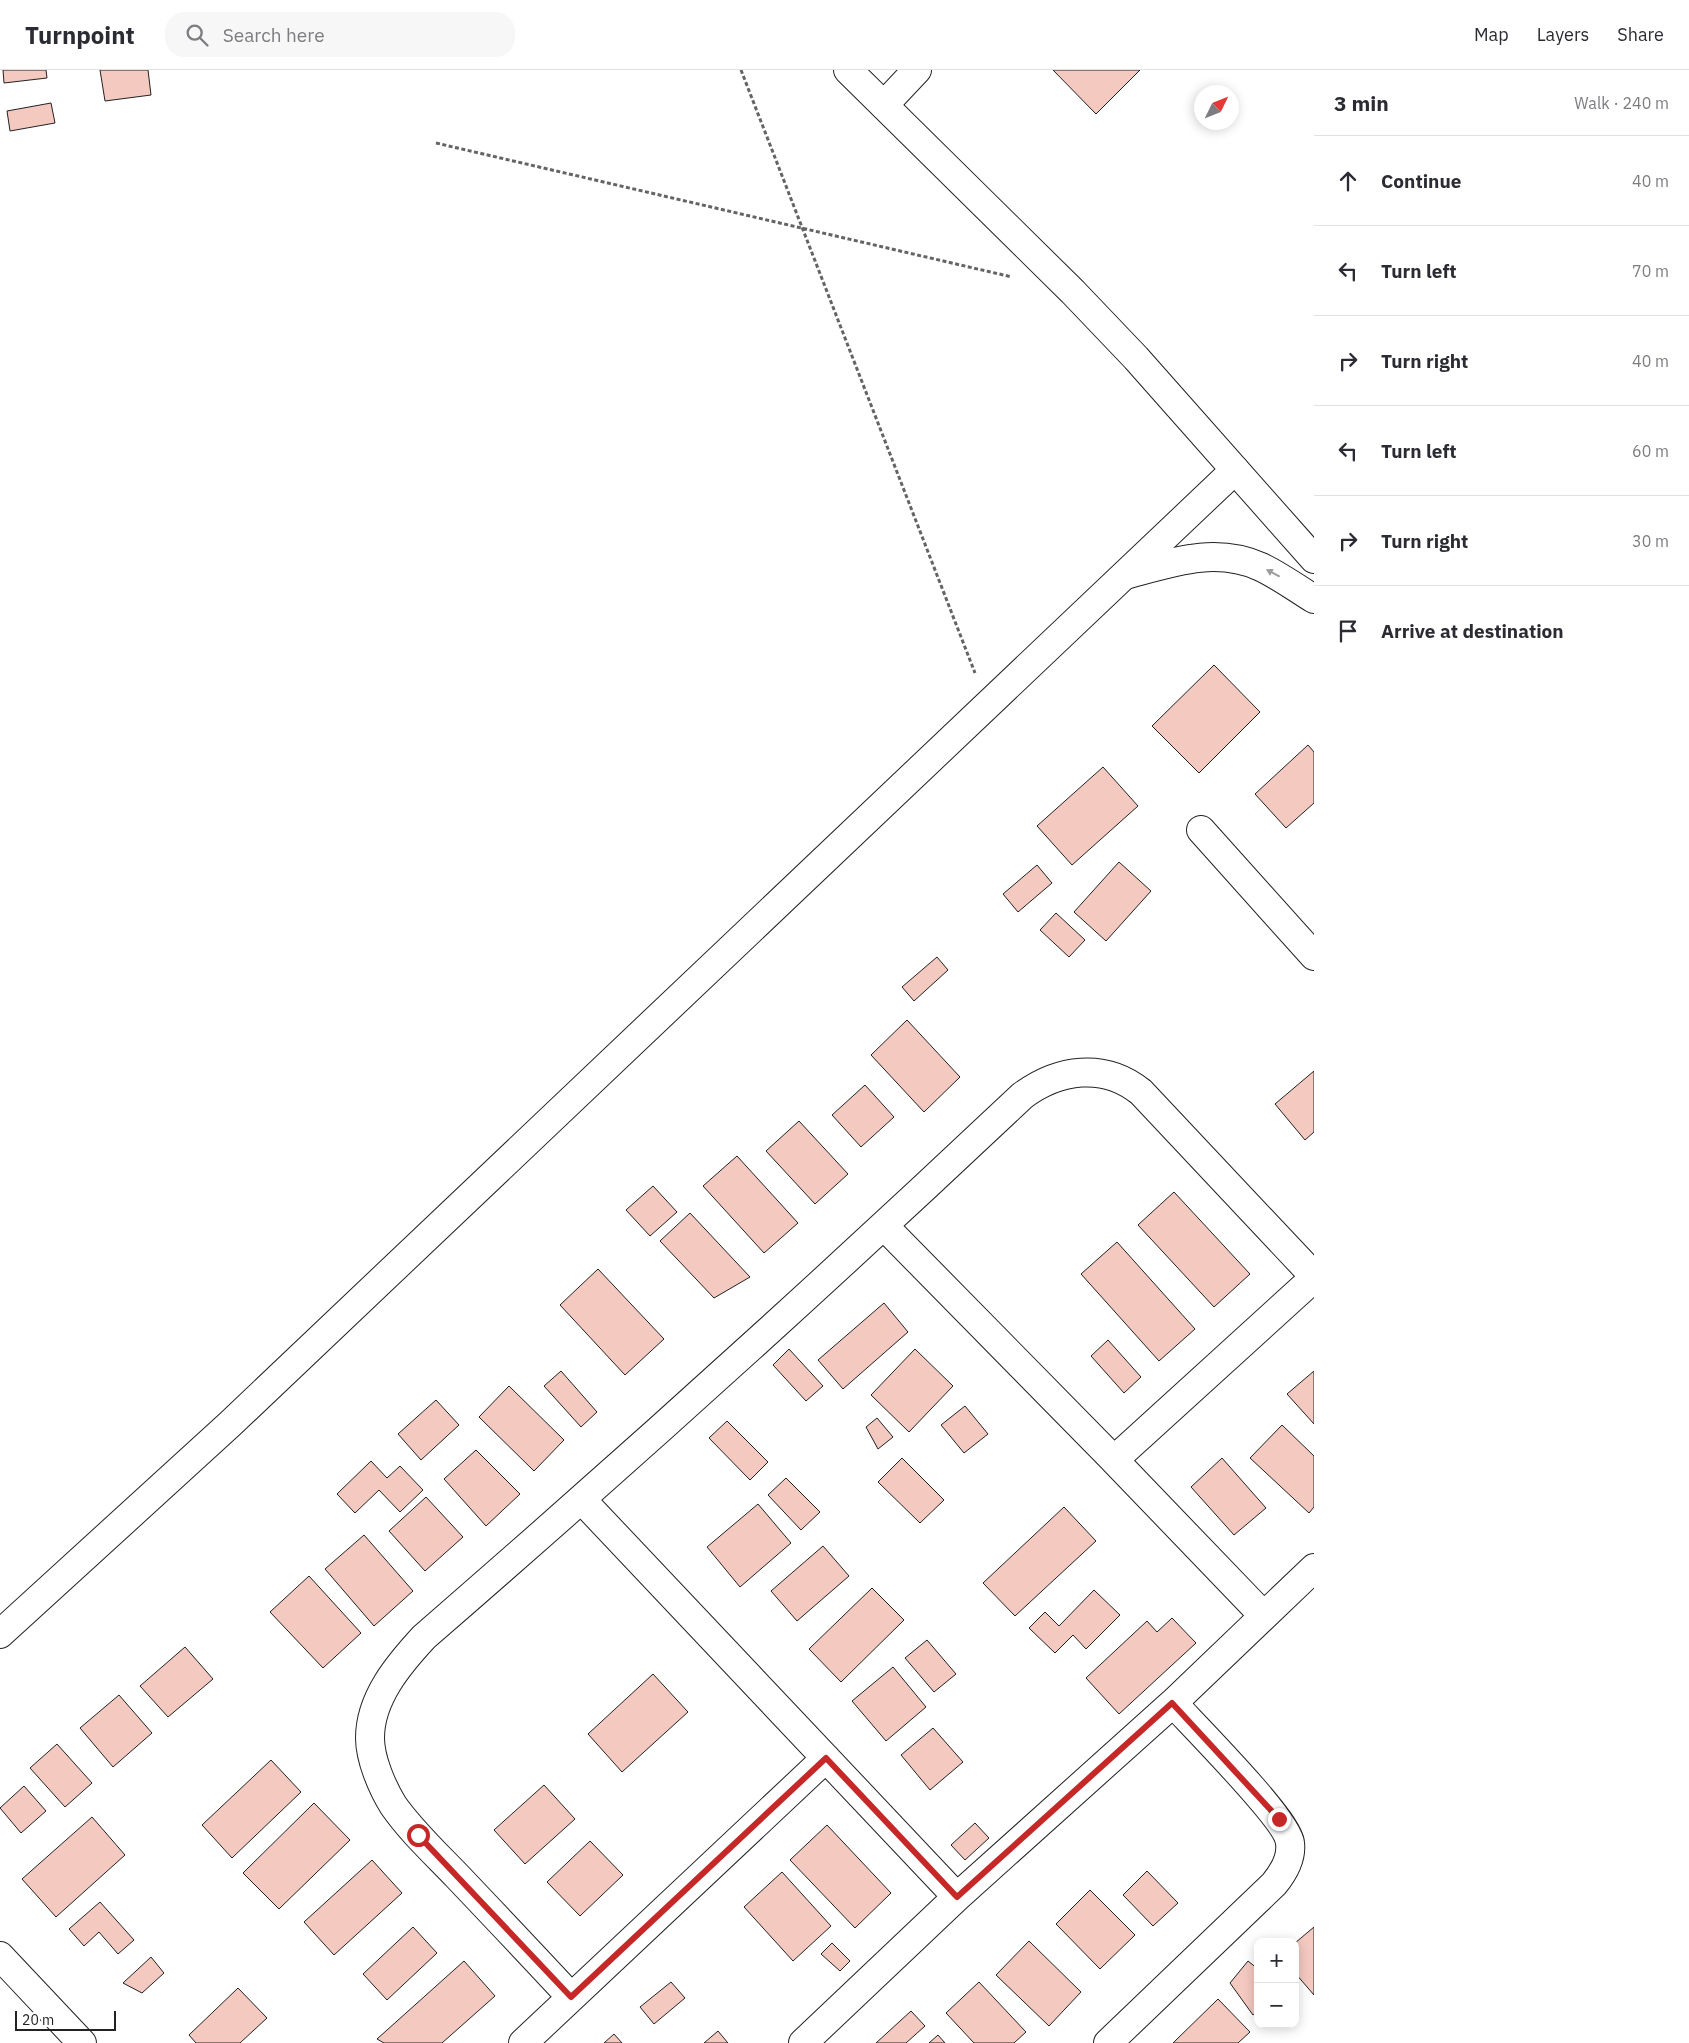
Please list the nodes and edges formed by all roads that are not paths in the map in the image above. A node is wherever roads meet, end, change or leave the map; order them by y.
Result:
1 (848, 70) edge
2 (917, 70) edge
3 (884, 105) junction
4 (1235, 470) junction
5 (1314, 559) edge
6 (1125, 575) junction
7 (1314, 599) edge
8 (1201, 830) dead end
9 (1314, 956) edge
10 (884, 1226) junction
11 (1314, 1277) edge
12 (1114, 1460) junction
13 (582, 1500) junction
14 (1314, 1568) edge
15 (1264, 1616) junction
16 (0, 1634) edge
17 (1172, 1703) junction
18 (826, 1758) junction
19 (957, 1897) junction
20 (0, 1956) edge
21 (571, 1997) junction
22 (82, 2043) edge
23 (523, 2043) edge
24 (803, 2043) edge
25 (1108, 2043) edge

1 - 3 street
2 - 3 street
3 - 4 street
4 - 5 street
4 - 6 street
7 -> 6 street
6 - 16 street
8 - 9 street
10 - 11 street
10 - 12 street
10 - 13 street
11 - 12 street
12 - 15 street
13 - 18 street
13 - 21 street
14 - 15 street
15 - 17 street
17 - 19 street
17 - 25 street
18 - 19 street
18 - 21 street
19 - 24 street
20 - 22 street
21 - 23 street

